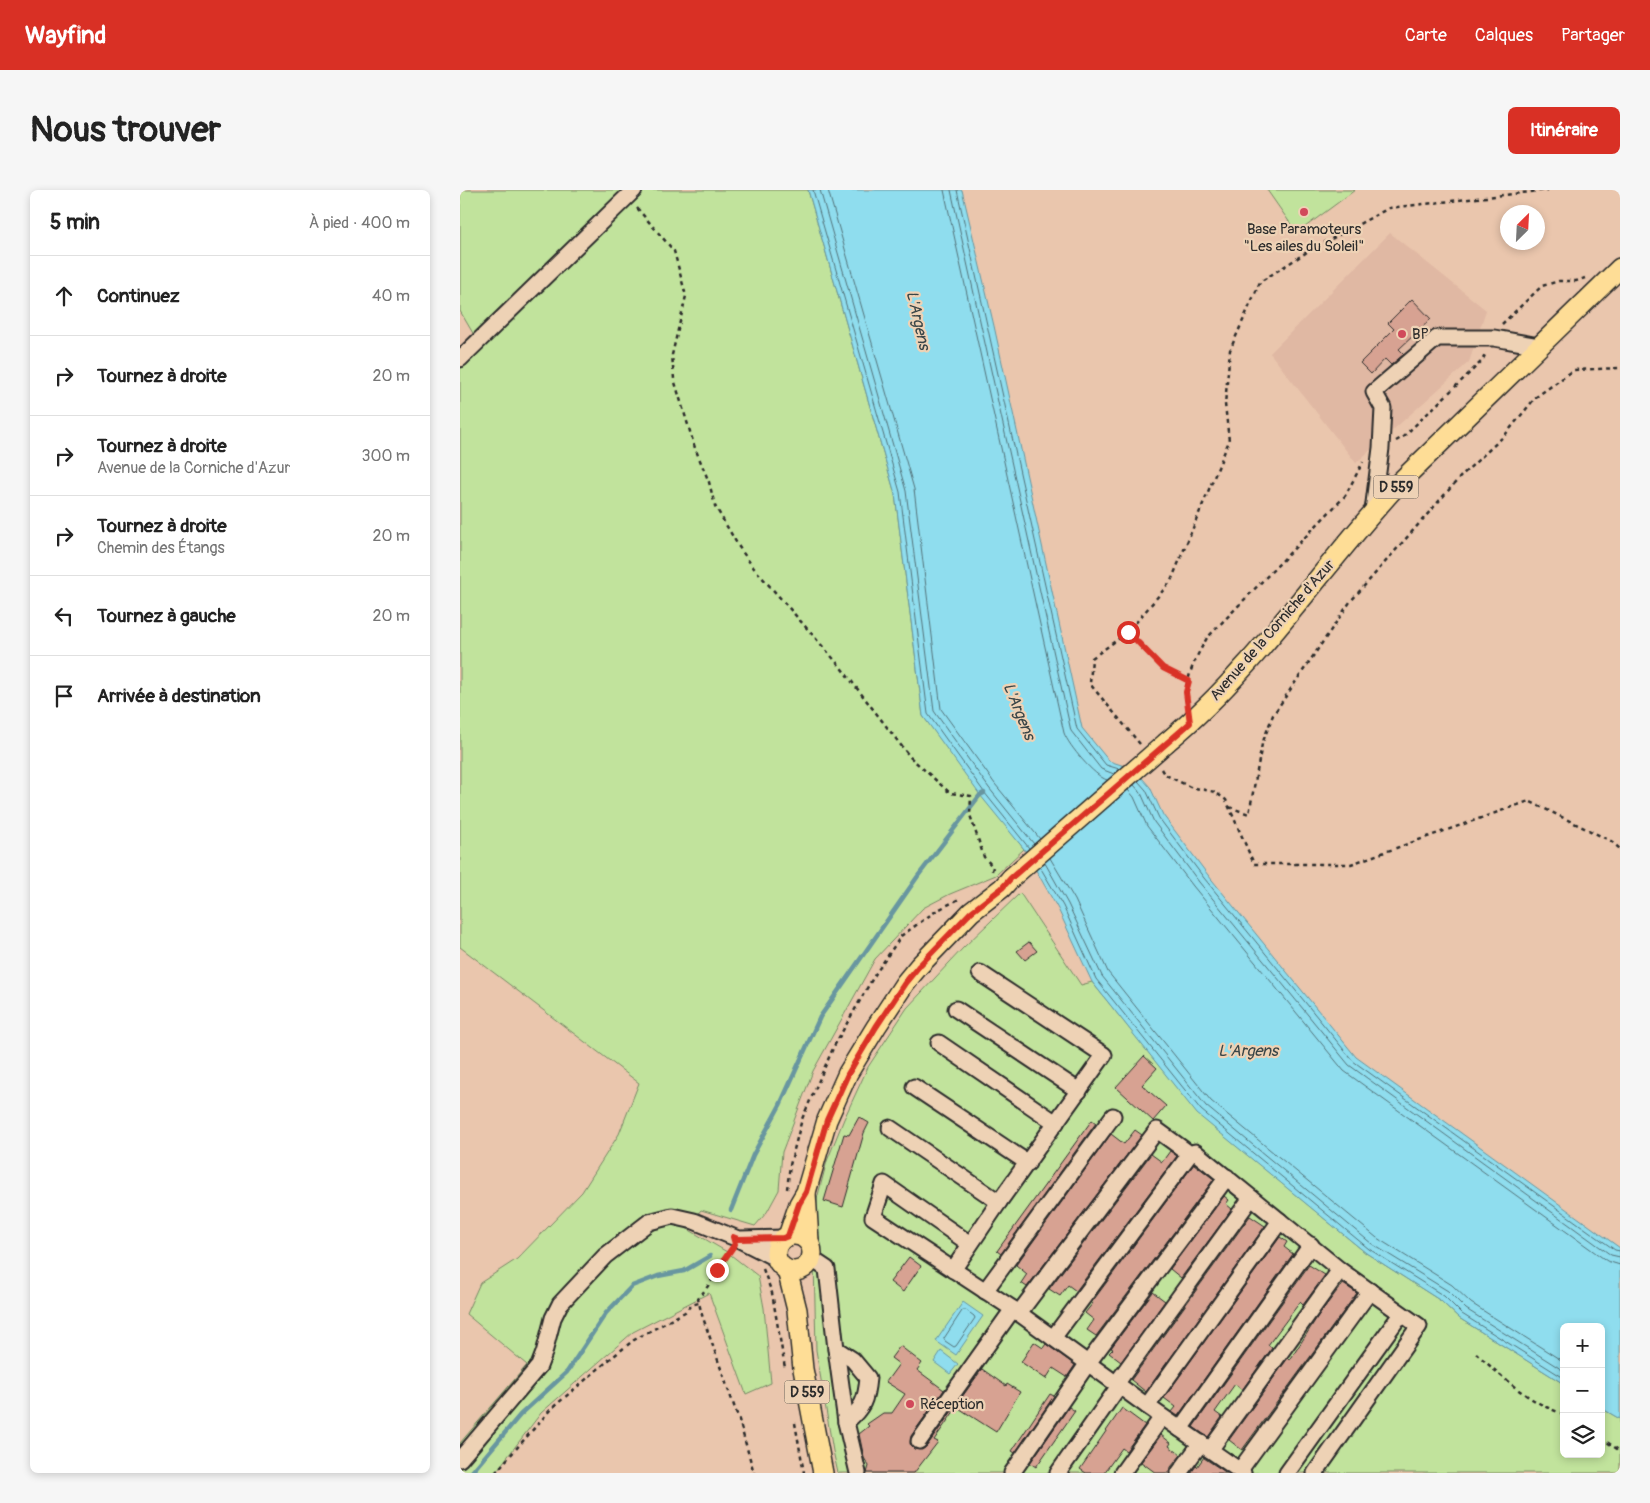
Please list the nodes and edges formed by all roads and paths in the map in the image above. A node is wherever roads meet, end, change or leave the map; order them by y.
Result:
1 (634, 190) edge
2 (620, 204) junction
3 (1620, 268) edge
4 (1589, 276) dead end
5 (1500, 329) dead end
6 (1539, 346) junction
7 (1487, 352) dead end
8 (460, 359) edge
9 (1620, 368) edge
10 (1395, 441) dead end
11 (1367, 455) dead end
12 (1373, 511) junction
13 (1128, 632) dead end
14 (1189, 681) junction
15 (1190, 723) junction
16 (1229, 807) dead end
17 (990, 876) dead end
18 (980, 973) dead end
19 (956, 1009) dead end
20 (939, 1043) dead end
21 (914, 1087) dead end
22 (1079, 1091) junction
23 (1113, 1116) dead end
24 (1056, 1123) junction
25 (890, 1128) dead end
26 (1190, 1154) junction
27 (1028, 1163) junction
28 (1227, 1177) junction
29 (806, 1192) junction
30 (1251, 1198) junction
31 (999, 1202) junction
32 (1280, 1221) junction
33 (733, 1237) junction
34 (786, 1237) junction
35 (970, 1244) junction
36 (1311, 1245) junction
37 (809, 1256) junction
38 (776, 1265) junction
39 (953, 1270) junction
40 (1340, 1270) junction
41 (984, 1290) junction
42 (1370, 1291) junction
43 (699, 1303) junction
44 (797, 1310) junction
45 (1016, 1311) junction
46 (1400, 1314) junction
47 (1052, 1338) junction
48 (836, 1349) junction
49 (1476, 1353) dead end
50 (1088, 1363) junction
51 (786, 1376) dead end
52 (1118, 1385) junction
53 (1147, 1406) junction
54 (1561, 1413) edge
55 (793, 1415) dead end
56 (1162, 1417) junction
57 (846, 1422) junction
58 (1180, 1429) junction
59 (919, 1441) dead end
60 (1605, 1441) edge
61 (1205, 1446) junction
62 (1620, 1451) edge
63 (460, 1459) edge
64 (1237, 1471) edge
65 (495, 1473) edge
66 (754, 1473) edge
67 (804, 1473) edge
68 (823, 1473) edge
69 (858, 1473) edge
70 (1012, 1473) edge
71 (1058, 1473) edge
72 (1122, 1473) edge
73 (1179, 1473) edge
74 (1286, 1473) edge
75 (1315, 1473) edge

1 - 2 street
2 - 8 street
2 - 17 path
3 - 6 main road, Avenue de la Corniche d'Azur / D 559
4 - 5 path
6 - 12 main road, Avenue de la Corniche d'Azur / D 559
6 - 12 street
7 - 10 path
9 - 16 path
11 - 14 path
12 - 15 main road, Avenue de la Corniche d'Azur / D 559
13 - 14 path
14 - 15 path
15 - 29 main road, Avenue de la Corniche d'Azur / D 559, bridge
18 - 22 street
19 - 22 street
20 - 24 street
21 - 27 street
22 - 24 street
23 - 41 street
24 - 27 street
25 - 31 street
26 - 28 street
26 - 45 street
26 - 47 street
27 - 31 street
28 - 30 street
28 - 50 street
29 - 34 main road, Avenue de la Corniche d'Azur / D 559
29 - 37 main road, Avenue de la Corniche d'Azur / D 559
30 - 32 street
30 - 52 street
31 - 35 street
32 - 36 street
32 - 53 street
33 - 34 street
33 - 38 street
33 - 43 path
33 - 63 street
34 - 37 main road
34 - 38 main road
35 - 39 street
35 - 39 street
36 - 40 street
36 - 58 street
37 - 38 main road
37 - 44 main road, Avenue de la Corniche d'Azur / D 559
37 - 48 street
38 - 44 main road, Avenue de la Corniche d'Azur / D 559
38 - 51 path
39 - 41 street
40 - 42 street
40 - 61 street
41 - 45 street
42 - 46 street
42 - 64 street
43 - 65 path
43 - 66 path
44 - 68 main road, Avenue de la Corniche d'Azur / D 559
45 - 47 street
45 - 59 street
46 - 74 street
46 - 75 street
47 - 50 street
48 - 57 street
48 - 57 street
49 - 54 path
50 - 52 street
50 - 70 street
52 - 53 street
52 - 71 street
53 - 56 street
55 - 67 path
56 - 58 street
56 - 72 street
57 - 69 street
58 - 61 street
60 - 62 path
61 - 64 street
61 - 73 street

